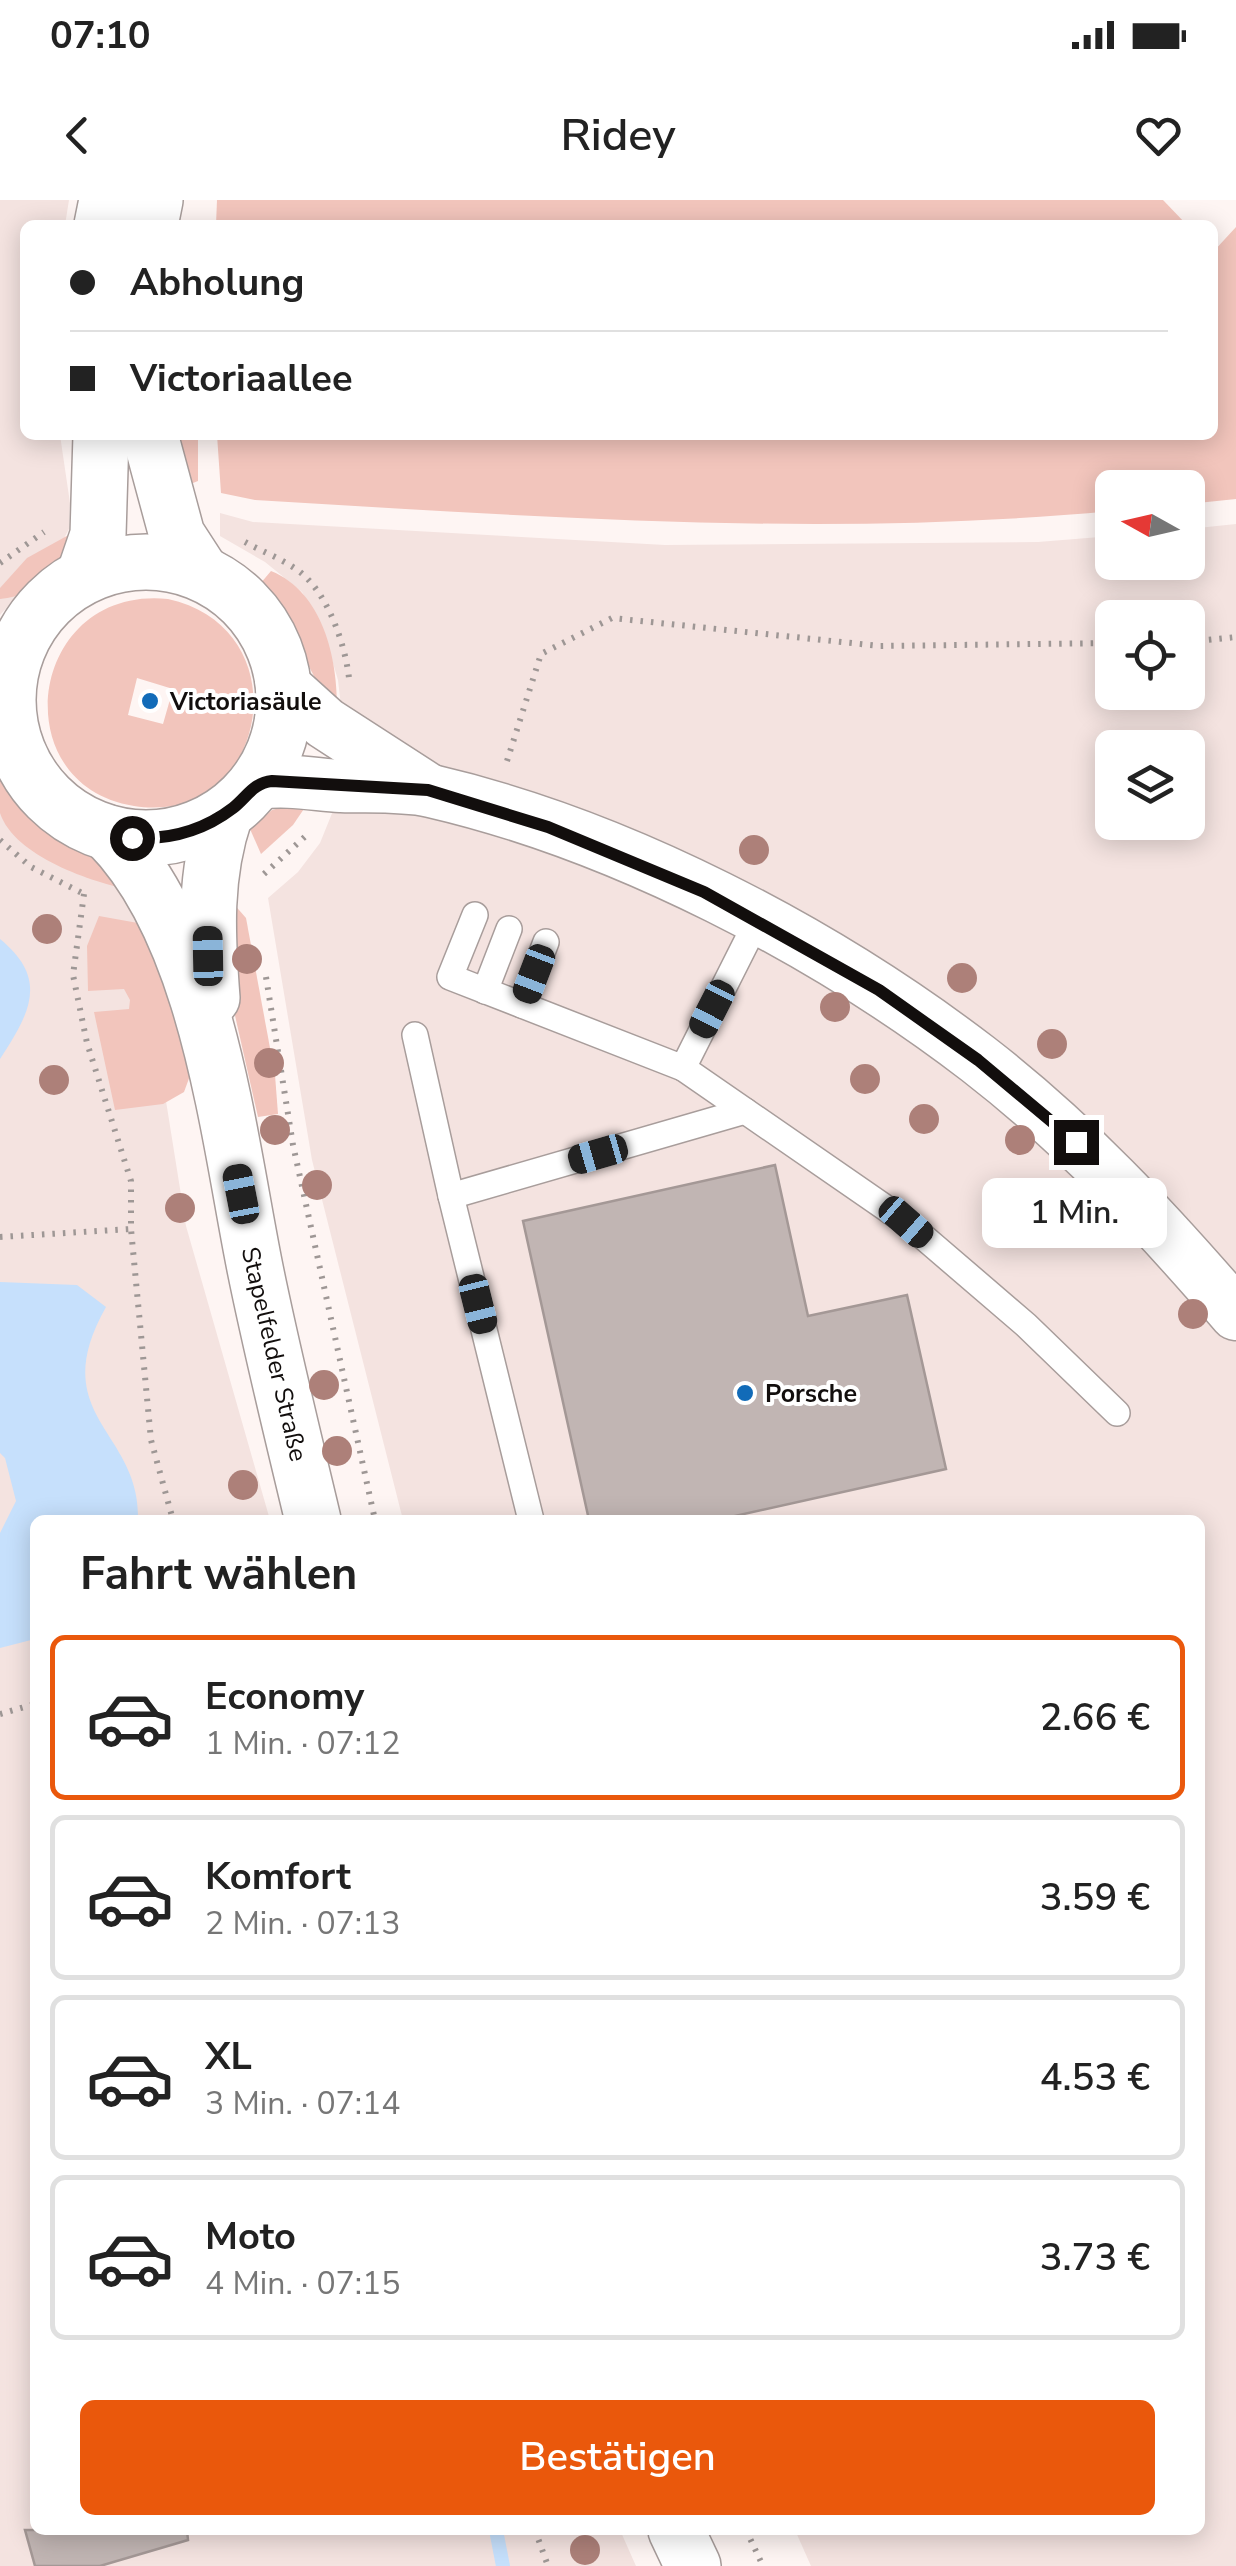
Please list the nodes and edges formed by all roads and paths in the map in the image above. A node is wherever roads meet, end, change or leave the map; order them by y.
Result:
1 (101, 440) edge
2 (151, 440) edge
3 (215, 552) junction
4 (84, 576) junction
5 (19, 617) edge
6 (1236, 637) edge
7 (1205, 640) edge
8 (1095, 643) edge
9 (350, 680) dead end
10 (284, 686) junction
11 (6, 724) edge
12 (428, 790) junction
13 (242, 798) junction
14 (490, 809) junction
15 (312, 830) dead end
16 (108, 834) junction
17 (0, 840) edge
18 (254, 880) dead end
19 (84, 894) junction
20 (94, 898) dead end
21 (475, 915) dead end
22 (757, 921) junction
23 (509, 929) dead end
24 (546, 942) dead end
25 (264, 965) dead end
26 (485, 991) junction
27 (522, 1005) junction
28 (415, 1034) dead end
29 (682, 1068) junction
30 (217, 1070) junction
31 (745, 1112) junction
32 (451, 1196) junction
33 (131, 1229) junction
34 (0, 1237) edge
35 (1236, 1314) edge
36 (1117, 1412) dead end
37 (172, 1515) edge
38 (312, 1515) edge
39 (374, 1515) edge
40 (530, 1515) edge
41 (30, 1705) edge
42 (0, 1714) edge
43 (537, 2535) edge
44 (678, 2535) edge
45 (748, 2535) edge
46 (548, 2566) edge
47 (693, 2566) edge
48 (763, 2566) edge

1 - 4 street
2 - 3 street
3 - 4 street
3 - 9 path
3 - 10 street
4 - 5 street
5 - 11 street
6 - 7 path
8 - 14 path
10 - 12 street
10 - 13 street
11 - 16 street
12 - 13 street
12 - 14 street
13 - 16 street
13 - 30 street, Stapelfelder Straße
14 - 22 street
15 - 18 path
16 - 30 street, Stapelfelder Straße
17 - 19 path
19 - 20 path
19 - 33 path
21 - 26 lane
22 - 29 lane
22 - 35 street
23 - 26 lane
24 - 27 lane
25 - 39 path
26 - 27 lane
27 - 29 lane
28 - 32 lane
29 - 31 lane
30 - 38 street, Stapelfelder Straße
31 - 32 lane
31 - 36 lane
32 - 40 lane
33 - 34 path
33 - 37 path
41 - 42 path
43 - 46 path
44 - 47 street
45 - 48 path

